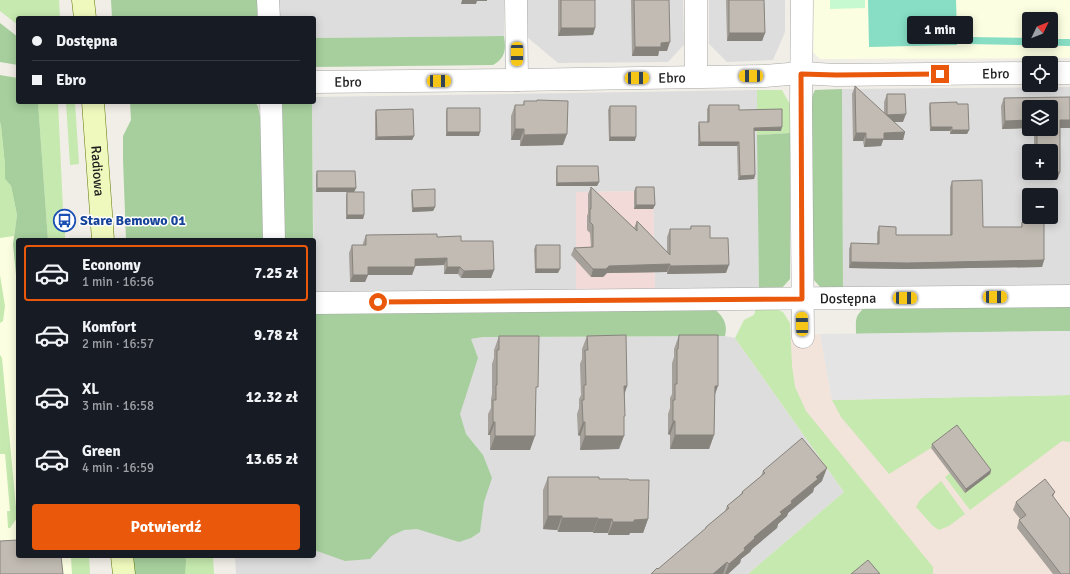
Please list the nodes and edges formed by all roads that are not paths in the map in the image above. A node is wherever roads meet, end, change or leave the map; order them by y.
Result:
1 (83, 0) edge
2 (268, 0) edge
3 (516, 0) edge
4 (696, 0) edge
5 (802, 0) edge
6 (85, 16) edge
7 (269, 16) edge
8 (1022, 73) edge
9 (1058, 73) edge
10 (1070, 73) edge
11 (801, 74) junction
12 (696, 76) junction
13 (517, 80) junction
14 (316, 82) edge
15 (93, 104) edge
16 (271, 104) edge
17 (103, 238) edge
18 (274, 238) edge
19 (1070, 296) edge
20 (802, 299) junction
21 (316, 303) edge
22 (803, 337) dead end
23 (122, 558) edge
24 (124, 574) edge

1 - 6 main road
2 - 7 street
3 - 13 street
4 - 12 street
5 - 11 street
8 - 11 street, Ebro
9 - 10 street
11 - 12 street, Ebro
11 - 20 street
12 - 13 street, Ebro
13 - 14 street, Ebro
15 - 17 main road, Radiowa
16 - 18 street
19 - 20 street, Dostępna
20 - 21 street, Dostępna
20 - 22 street
23 - 24 main road

